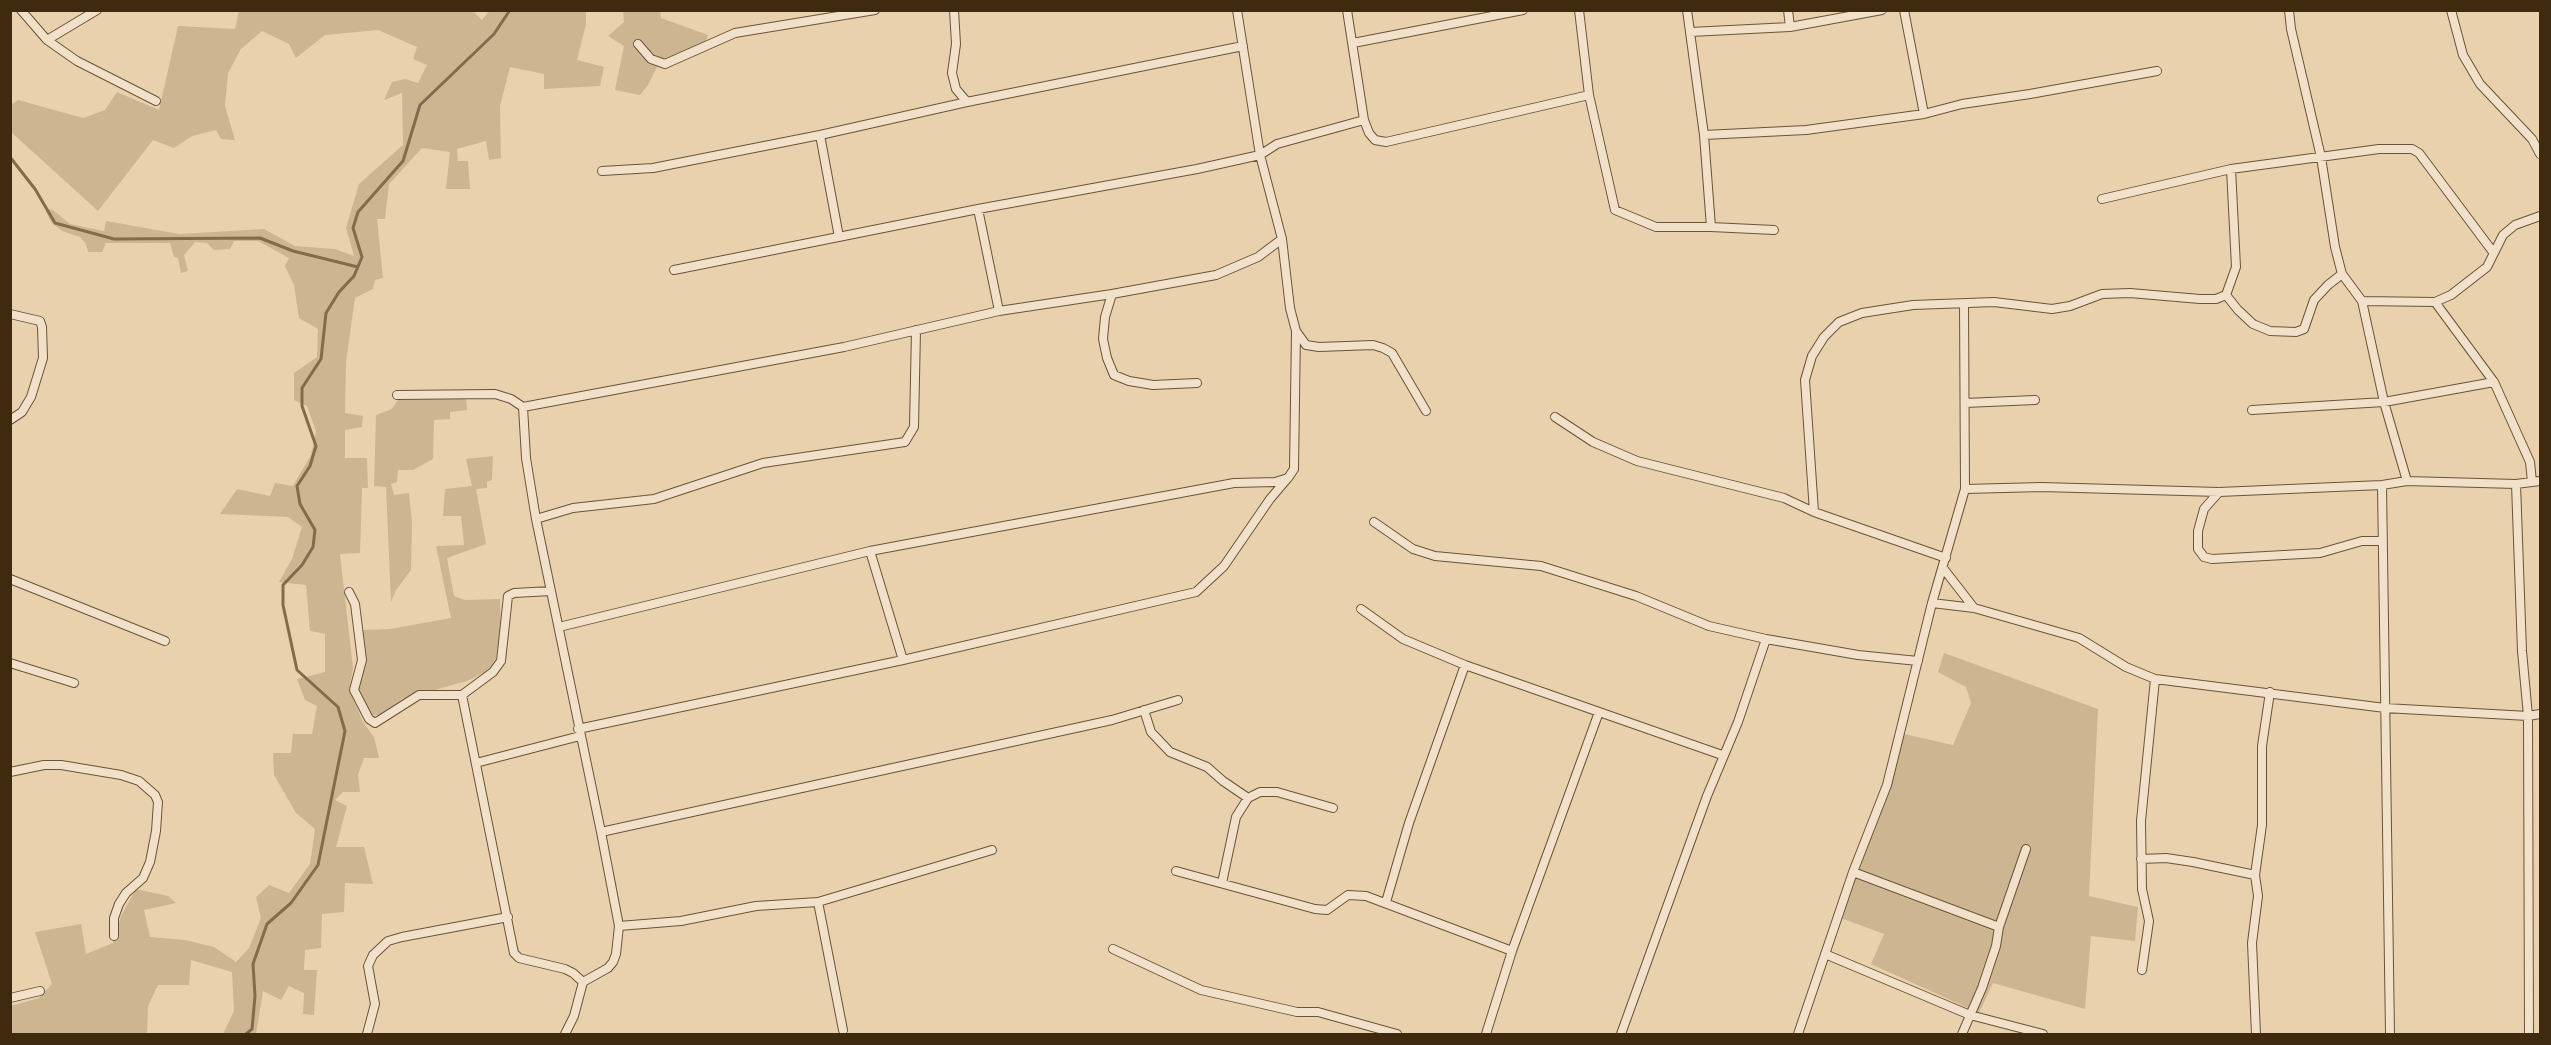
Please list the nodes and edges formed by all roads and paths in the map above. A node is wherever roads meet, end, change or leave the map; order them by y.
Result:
1 (21, 10) edge
2 (97, 10) edge
3 (875, 10) edge
4 (954, 10) edge
5 (1237, 10) edge
6 (1347, 10) edge
7 (1523, 10) edge
8 (1579, 10) edge
9 (1687, 10) edge
10 (1788, 10) edge
11 (1882, 10) edge
12 (1905, 10) edge
13 (2289, 10) edge
14 (2451, 10) edge
15 (1790, 27) junction
16 (1690, 32) junction
17 (47, 40) junction
18 (1353, 43) junction
19 (638, 44) dead end
20 (1243, 46) junction
21 (2157, 71) dead end
22 (1589, 95) junction
23 (156, 101) dead end
24 (967, 102) junction
25 (1923, 114) junction
26 (1364, 120) junction
27 (820, 135) junction
28 (1704, 135) junction
29 (2541, 154) edge
30 (1260, 155) junction
31 (2321, 157) junction
32 (2231, 169) junction
33 (602, 171) dead end
34 (2102, 199) dead end
35 (978, 209) junction
36 (2541, 216) edge
37 (1711, 227) junction
38 (1774, 230) dead end
39 (839, 237) junction
40 (1282, 239) junction
41 (2493, 252) junction
42 (674, 270) dead end
43 (2342, 274) junction
44 (1112, 294) junction
45 (2226, 295) junction
46 (2362, 301) junction
47 (2435, 302) junction
48 (1964, 304) junction
49 (999, 310) junction
50 (10, 314) edge
51 (916, 330) junction
52 (1296, 331) junction
53 (2494, 382) junction
54 (1197, 383) dead end
55 (397, 395) dead end
56 (2035, 400) dead end
57 (2384, 402) junction
58 (1965, 403) junction
59 (523, 407) junction
60 (2252, 410) dead end
61 (1426, 411) dead end
62 (1556, 417) dead end
63 (10, 420) edge
64 (1288, 478) junction
65 (2407, 481) junction
66 (2536, 482) edge
67 (2516, 484) junction
68 (2382, 485) junction
69 (1965, 489) junction
70 (2219, 492) junction
71 (1814, 512) junction
72 (536, 519) junction
73 (1374, 522) dead end
74 (2382, 541) junction
75 (870, 551) junction
76 (1946, 558) junction
77 (1943, 568) junction
78 (10, 579) edge
79 (551, 591) junction
80 (349, 592) dead end
81 (1932, 603) junction
82 (1974, 608) junction
83 (1361, 609) dead end
84 (559, 627) junction
85 (1766, 639) junction
86 (165, 641) dead end
87 (903, 660) junction
88 (1918, 661) junction
89 (10, 663) edge
90 (1465, 665) junction
91 (2155, 679) junction
92 (74, 683) dead end
93 (2270, 692) junction
94 (462, 695) junction
95 (1178, 700) dead end
96 (2385, 708) junction
97 (1144, 710) junction
98 (1599, 712) junction
99 (2541, 714) edge
100 (2528, 716) junction
101 (579, 733) junction
102 (1722, 755) junction
103 (476, 763) junction
104 (10, 772) edge
105 (1248, 798) junction
106 (1333, 808) dead end
107 (601, 832) junction
108 (2026, 849) dead end
109 (992, 850) dead end
110 (2141, 859) junction
111 (1176, 871) dead end
112 (1853, 872) junction
113 (2255, 875) junction
114 (1222, 884) junction
115 (818, 902) junction
116 (1386, 902) junction
117 (508, 917) junction
118 (619, 926) junction
119 (1999, 927) junction
120 (114, 936) dead end
121 (1113, 949) dead end
122 (1512, 951) junction
123 (1825, 954) junction
124 (2142, 970) dead end
125 (583, 982) junction
126 (40, 991) dead end
127 (10, 998) edge
128 (1970, 1015) junction
129 (843, 1030) dead end
130 (367, 1035) edge
131 (565, 1035) edge
132 (1397, 1035) edge
133 (1486, 1035) edge
134 (1621, 1035) edge
135 (1798, 1035) edge
136 (1962, 1035) edge
137 (2043, 1035) edge
138 (2256, 1035) edge
139 (2390, 1035) edge
140 (2529, 1035) edge

1 - 17 street
2 - 17 street
3 - 19 street
4 - 24 street
5 - 20 street
6 - 18 street
7 - 18 street
8 - 22 street
9 - 16 street
10 - 15 street
11 - 15 street
12 - 25 street
13 - 31 street
14 - 29 street
15 - 16 street
16 - 28 street
17 - 23 street
18 - 26 street
20 - 24 street
20 - 30 street
21 - 25 street
22 - 26 street
22 - 37 street
24 - 27 street
25 - 28 street
26 - 30 street
27 - 33 street
27 - 39 street
28 - 37 street
30 - 35 street
30 - 40 street
31 - 32 street
31 - 41 street
31 - 43 street
32 - 34 street
32 - 45 street
35 - 39 street
35 - 49 street
36 - 41 street
37 - 38 street
39 - 42 street
40 - 44 street
40 - 52 street
41 - 47 street
43 - 45 street
43 - 46 street
44 - 49 street
44 - 54 street
45 - 48 street
46 - 47 street
46 - 57 street
47 - 53 street
48 - 58 street
48 - 71 street
49 - 51 street
50 - 63 street
51 - 59 street
51 - 72 street
52 - 61 street
52 - 64 street
53 - 57 street
53 - 66 street
55 - 59 street
56 - 58 street
57 - 60 street
57 - 65 street
58 - 69 street
59 - 72 street
62 - 71 street
64 - 75 street
64 - 87 street
65 - 67 street
65 - 68 street
66 - 67 street
67 - 100 street
68 - 70 street
68 - 74 street
69 - 70 street
69 - 76 street
70 - 74 street
71 - 76 street
72 - 79 street
73 - 85 street
74 - 96 street
75 - 84 street
75 - 87 street
76 - 77 street
77 - 81 street
77 - 82 street
78 - 86 street
79 - 84 street
79 - 94 street
80 - 94 street
81 - 82 street
81 - 88 street
82 - 91 street
83 - 90 street
84 - 101 street
85 - 88 street
85 - 102 street
87 - 101 street
88 - 112 street
89 - 92 street
90 - 98 street
90 - 116 street
91 - 93 street
91 - 110 street
93 - 96 street
93 - 113 street
94 - 103 street
95 - 97 street
96 - 100 street
96 - 139 street
97 - 105 street
97 - 107 street
98 - 102 street
98 - 122 street
99 - 100 street
100 - 140 street
101 - 103 street
101 - 107 street
102 - 134 street
103 - 117 street
104 - 120 street
105 - 106 street
105 - 114 street
107 - 118 street
108 - 119 street
109 - 115 street
110 - 113 street
110 - 124 street
111 - 114 street
112 - 119 street
112 - 123 street
113 - 138 street
114 - 116 street
115 - 118 street
115 - 129 street
116 - 122 street
117 - 125 street
117 - 130 street
118 - 125 street
119 - 128 street
121 - 132 street
122 - 133 street
123 - 128 street
123 - 135 street
125 - 131 street
126 - 127 street
128 - 136 street
128 - 137 street

